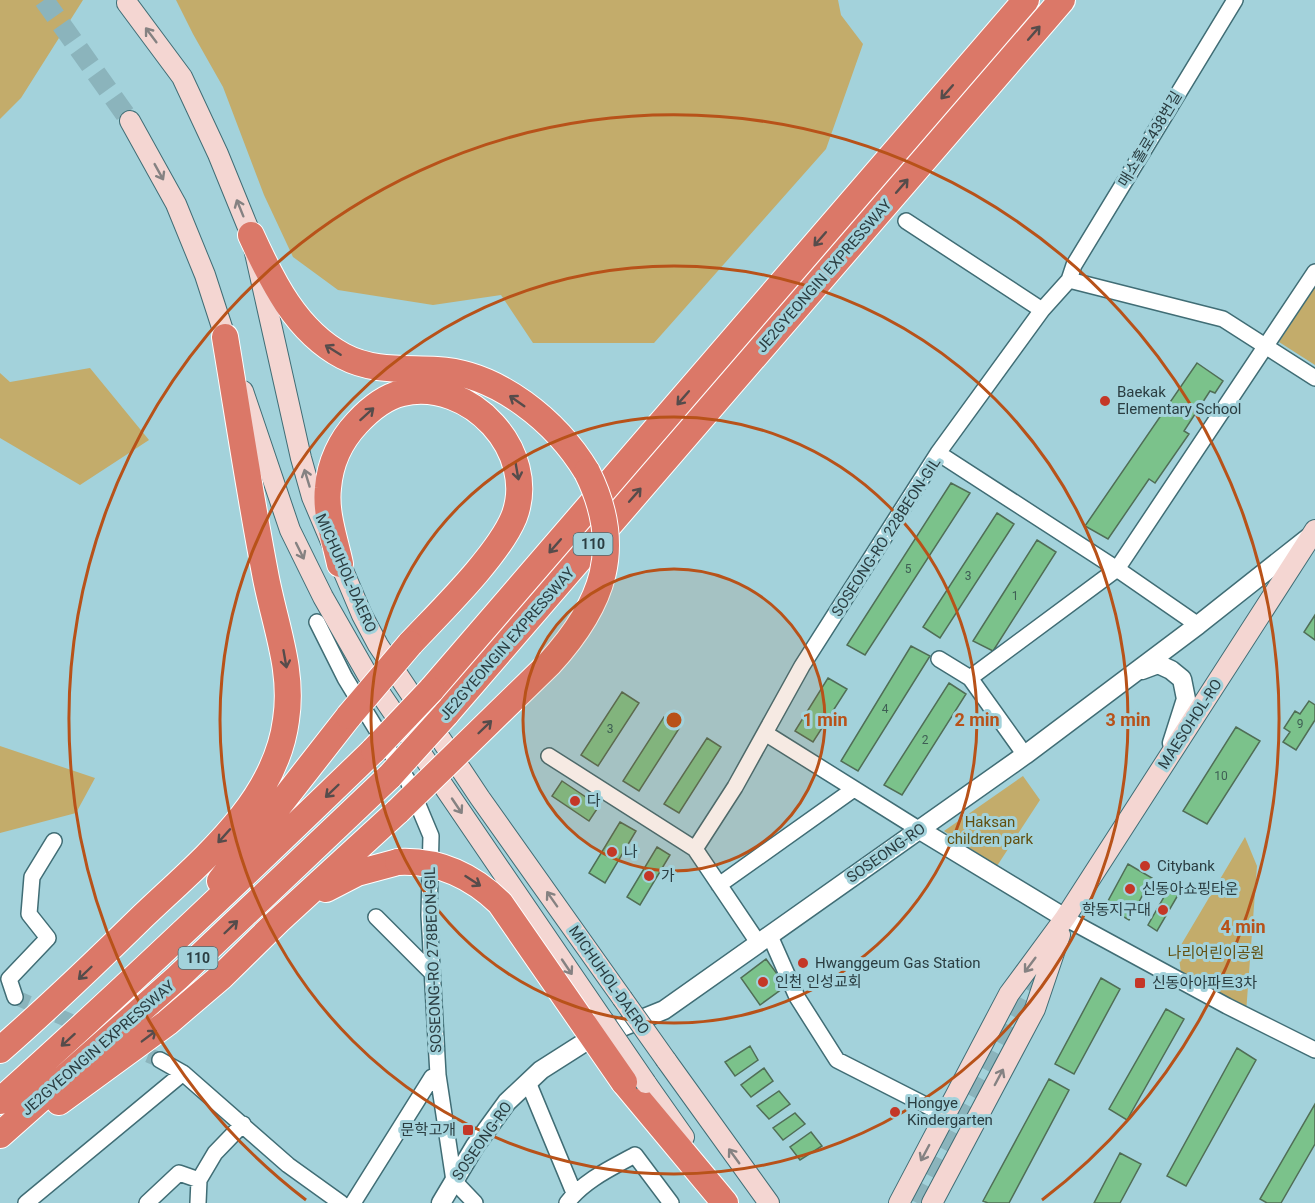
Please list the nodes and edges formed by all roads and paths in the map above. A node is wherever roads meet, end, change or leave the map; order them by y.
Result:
1 (1026, 0) edge
2 (1062, 0) edge
3 (1235, 0) edge
4 (127, 3) dead end
5 (130, 121) tunnel mouth
6 (906, 221) dead end
7 (251, 235) junction
8 (1315, 272) edge
9 (1070, 280) junction
10 (1042, 310) junction
11 (225, 337) junction
12 (1266, 346) junction
13 (1315, 378) edge
14 (938, 453) junction
15 (1314, 533) edge
16 (340, 564) junction
17 (1117, 569) junction
18 (317, 622) dead end
19 (1198, 625) junction
20 (939, 659) dead end
21 (1134, 673) junction
22 (970, 678) junction
23 (765, 734) junction
24 (1025, 755) junction
25 (549, 756) dead end
26 (1165, 763) junction
27 (854, 789) junction
28 (920, 830) junction
29 (54, 841) dead end
30 (695, 849) junction
31 (719, 885) junction
32 (376, 917) dead end
33 (1065, 918) junction
34 (278, 921) junction
35 (764, 940) junction
36 (166, 950) junction
37 (432, 973) junction
38 (15, 997) dead end
39 (0, 1050) edge
40 (1315, 1050) edge
41 (160, 1060) tunnel mouth
42 (183, 1072) junction
43 (438, 1075) junction
44 (528, 1082) junction
45 (635, 1083) junction
46 (0, 1101) edge
47 (945, 1115) junction
48 (243, 1124) junction
49 (0, 1135) edge
50 (0, 1144) edge
51 (199, 1180) junction
52 (454, 1181) junction
53 (570, 1198) edge
54 (26, 1203) edge
55 (147, 1203) edge
56 (198, 1203) edge
57 (341, 1203) edge
58 (353, 1203) edge
59 (441, 1203) edge
60 (475, 1203) edge
61 (671, 1203) edge
62 (725, 1203) edge
63 (731, 1203) edge
64 (769, 1203) edge
65 (899, 1203) edge
66 (932, 1203) edge

1 -> 36 highway, JE2GYEONGIN EXPRESSWAY / 110, bridge
49 -> 2 highway, JE2GYEONGIN EXPRESSWAY / 110, bridge
3 - 9 street, 매소홀로438번길
7 -> 4 main road, MICHUHOL-DAERO
5 -> 11 main road, MICHUHOL-DAERO
6 - 10 street
16 -> 7 main road, MICHUHOL-DAERO
34 -> 7 highway, bridge
8 - 12 street
9 - 10 street
9 - 12 street
10 - 14 street
11 -> 39 highway
11 -> 45 main road, MICHUHOL-DAERO, bridge
12 - 13 street
12 - 17 street
14 - 17 street, SOSEONG-RO 228BEON-GIL
14 - 23 street, SOSEONG-RO 228BEON-GIL
15 - 19 street, SOSEONG-RO
15 - 26 main road, MAESOHOL-RO
16 -> 36 highway, bridge
64 -> 16 main road, MICHUHOL-DAERO, bridge
17 - 19 street, SOSEONG-RO 228BEON-GIL
17 - 22 street
18 - 37 street, SOSEONG-RO 278BEON-GIL
19 - 21 street, SOSEONG-RO
20 - 22 street
21 - 24 street, SOSEONG-RO
21 - 26 street
22 - 24 street
23 - 27 street
23 - 30 street, SOSEONG-RO 228BEON-GIL
24 - 28 street, SOSEONG-RO
25 - 30 street
26 - 33 main road, MAESOHOL-RO
27 - 28 street
27 - 31 street
28 - 33 street
28 - 35 street, SOSEONG-RO
29 - 38 street
30 - 31 street
31 - 35 street
32 - 37 street
33 - 40 street
33 -> 47 main road
66 -> 33 main road
34 -> 45 highway, bridge
50 -> 34 highway
35 - 44 street, SOSEONG-RO
35 - 47 street
36 -> 46 highway, JE2GYEONGIN EXPRESSWAY / 110
37 - 43 street, SOSEONG-RO 278BEON-GIL
41 - 42 street
42 - 48 street
42 - 54 street
43 - 52 street, SOSEONG-RO 278BEON-GIL
43 - 58 street
44 - 52 street, SOSEONG-RO
44 - 53 street, SOSEONG-RO
45 - 62 highway
45 - 63 main road, MICHUHOL-DAERO
47 -> 65 main road
48 - 51 street
48 - 57 street
51 - 55 street
51 - 56 street
52 - 59 street, SOSEONG-RO
52 - 60 street
53 - 61 street

